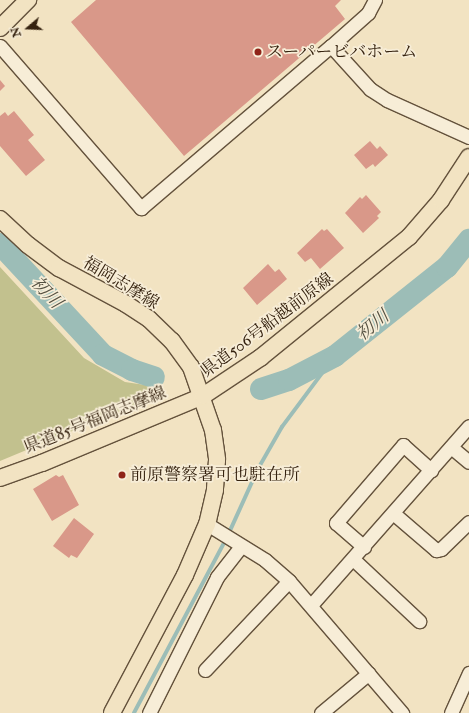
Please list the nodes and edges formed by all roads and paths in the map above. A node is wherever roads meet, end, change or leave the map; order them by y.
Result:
1 (28, 0) edge
2 (375, 0) edge
3 (0, 28) edge
4 (0, 46) edge
5 (331, 46) junction
6 (469, 137) edge
7 (469, 157) edge
8 (0, 219) edge
9 (203, 396) junction
10 (469, 426) edge
11 (451, 447) junction
12 (469, 462) edge
13 (431, 470) junction
14 (0, 478) edge
15 (393, 513) junction
16 (469, 522) edge
17 (207, 524) junction
18 (238, 545) junction
19 (364, 547) junction
20 (353, 559) junction
21 (289, 581) junction
22 (312, 604) junction
23 (419, 621) dead end
24 (205, 670) dead end
25 (369, 673) junction
26 (469, 673) edge
27 (395, 710) edge
28 (112, 713) edge
29 (149, 713) edge
30 (321, 713) edge
31 (451, 713) edge

1 - 3 main road
2 - 5 street
4 - 5 street
5 - 6 street
7 - 9 main road, 県道506号船越前原線
8 - 9 main road, 福岡志摩線
9 - 14 main road, 県道85号福岡志摩線
9 - 17 main road, 県道506号船越前原線
10 - 11 street
11 - 12 street
11 - 13 street
13 - 15 street
13 - 19 street
15 - 16 street
15 - 19 street
17 - 18 street
17 - 28 main road, 県道506号船越前原線
18 - 21 street
18 - 29 street
19 - 20 street
20 - 22 street
20 - 23 street
21 - 22 street
21 - 24 street
22 - 25 street
25 - 27 street
25 - 30 street
26 - 31 street

